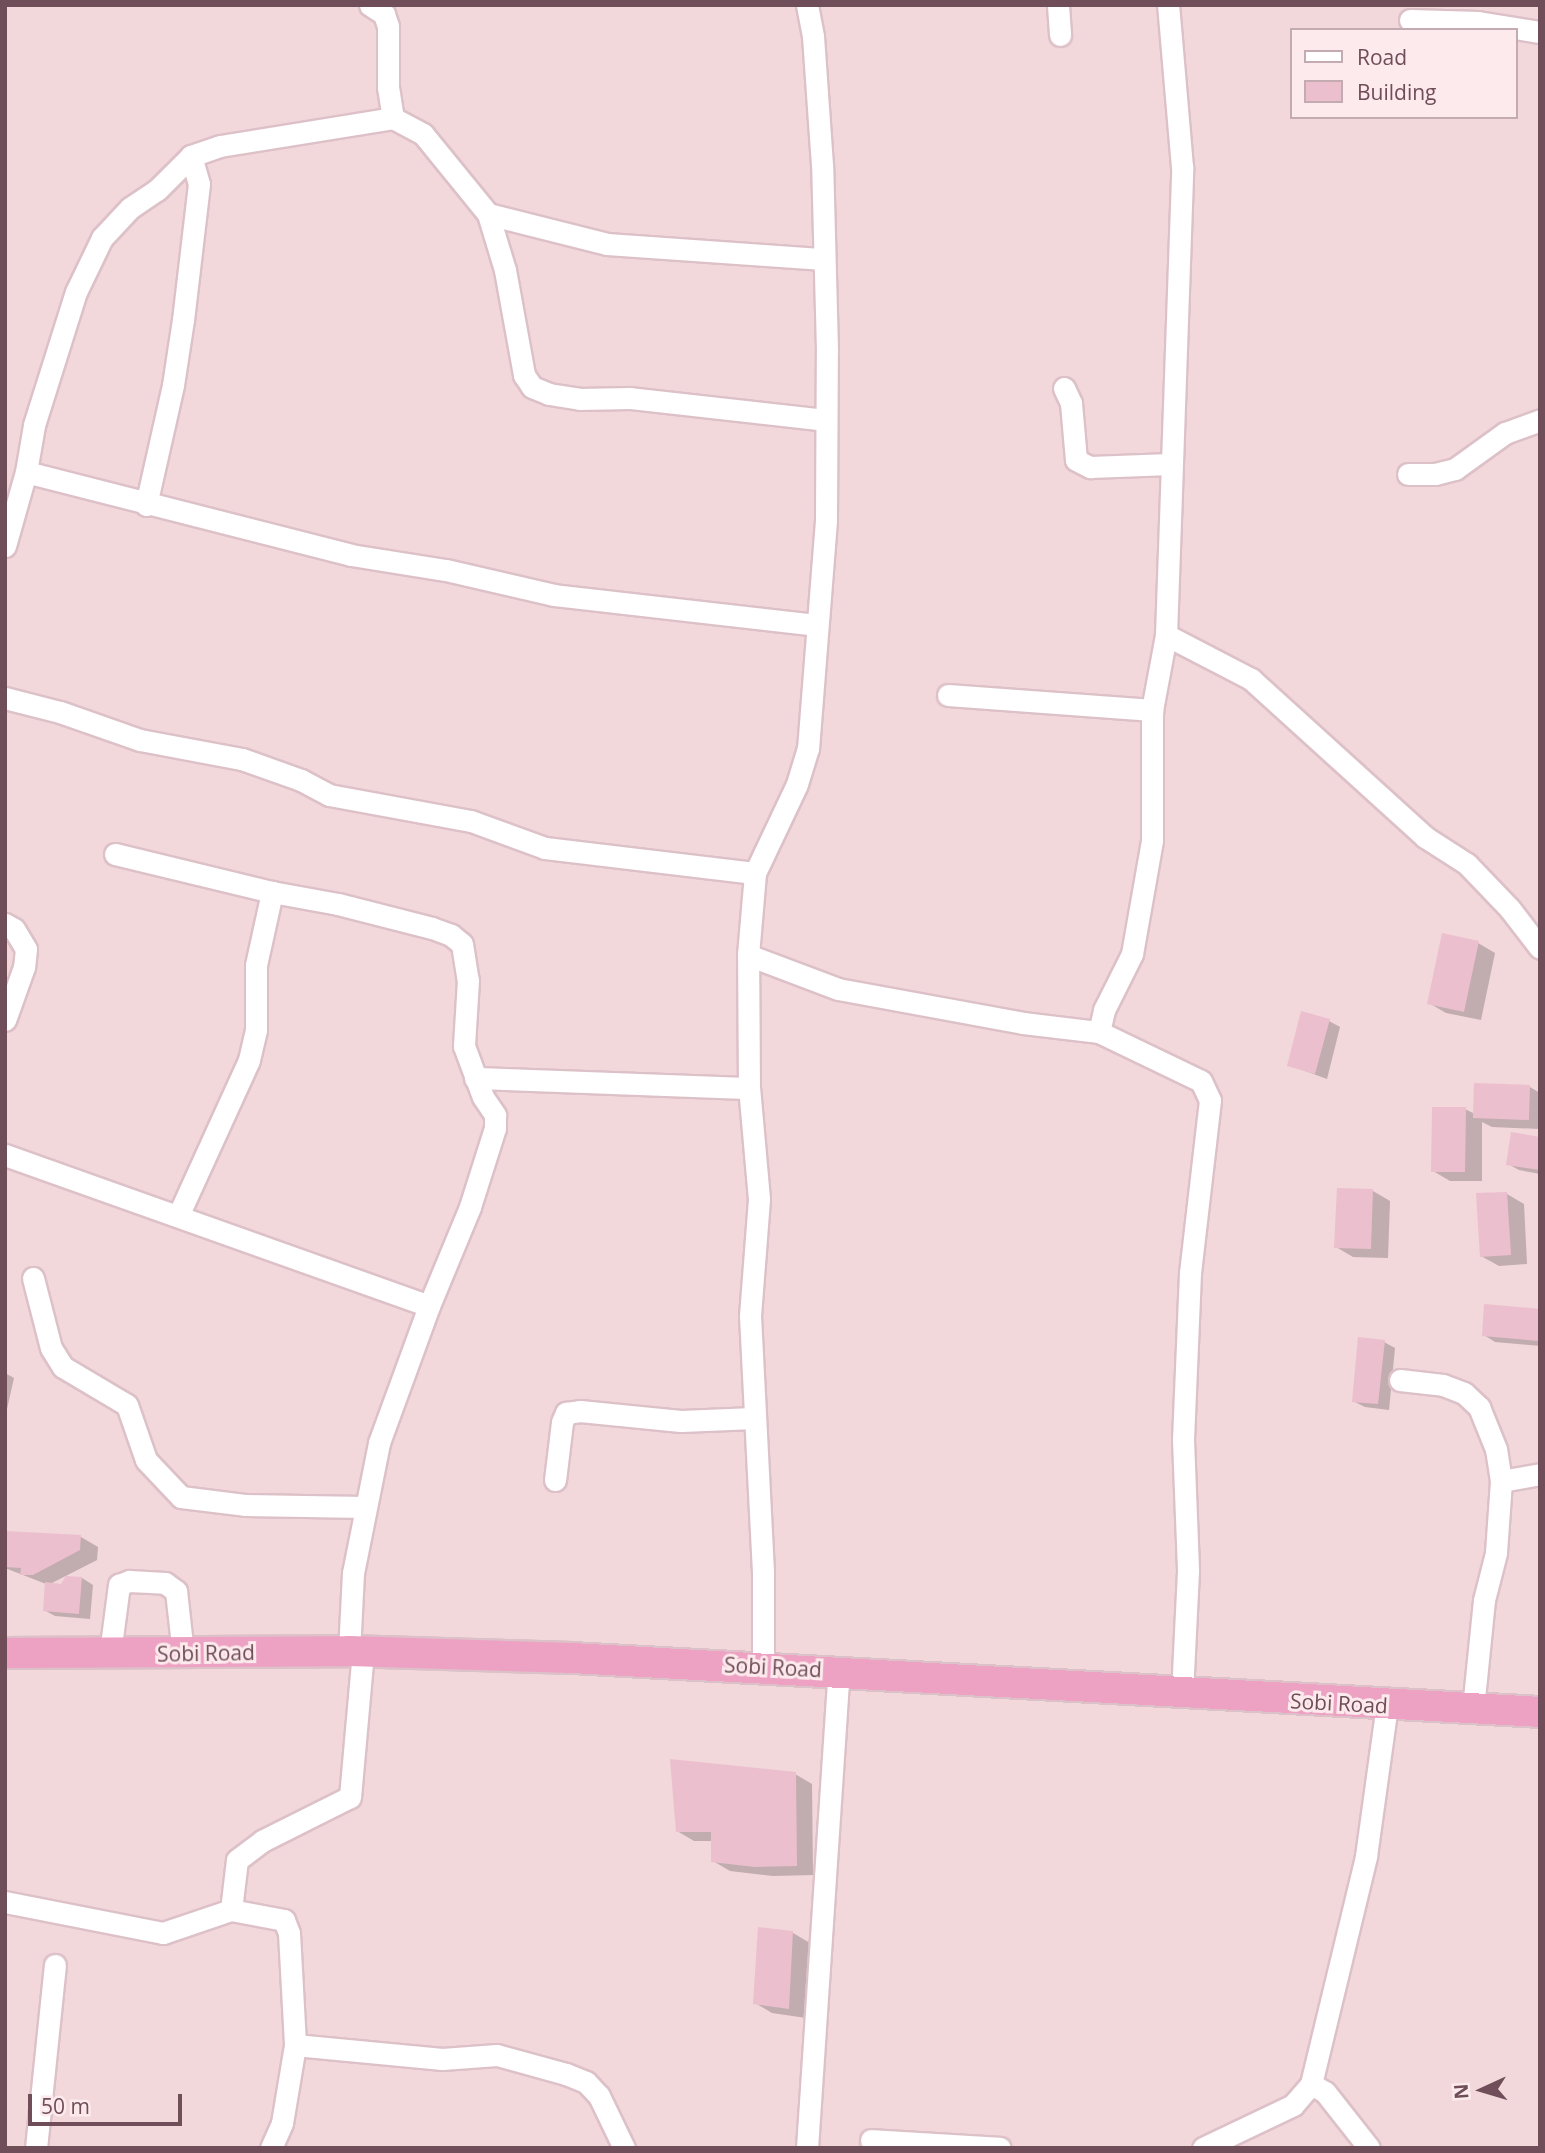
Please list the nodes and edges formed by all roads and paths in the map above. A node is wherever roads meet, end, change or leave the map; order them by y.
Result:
1 (370, 5) edge
2 (807, 5) edge
3 (1058, 5) edge
4 (1168, 5) edge
5 (1410, 20) dead end
6 (1515, 28) edge
7 (1517, 28) edge
8 (1540, 32) edge
9 (1060, 35) dead end
10 (393, 118) junction
11 (191, 156) junction
12 (488, 214) junction
13 (823, 259) junction
14 (1064, 388) dead end
15 (826, 420) junction
16 (1540, 420) edge
17 (1170, 464) junction
18 (26, 472) junction
19 (1408, 474) dead end
20 (146, 505) junction
21 (5, 546) edge
22 (816, 625) junction
23 (1166, 635) junction
24 (948, 695) dead end
25 (5, 698) edge
26 (1152, 710) junction
27 (115, 854) dead end
28 (755, 873) junction
29 (272, 892) junction
30 (5, 924) edge
31 (1540, 948) edge
32 (748, 955) junction
33 (5, 1020) edge
34 (1098, 1032) junction
35 (475, 1078) junction
36 (748, 1088) junction
37 (5, 1154) edge
38 (178, 1216) junction
39 (33, 1278) dead end
40 (429, 1306) junction
41 (1400, 1380) dead end
42 (754, 1418) junction
43 (1540, 1474) edge
44 (555, 1480) dead end
45 (1501, 1481) junction
46 (364, 1507) junction
47 (356, 1651) junction
48 (5, 1653) edge
49 (110, 1653) junction
50 (183, 1653) junction
51 (763, 1666) junction
52 (839, 1671) junction
53 (1182, 1694) junction
54 (1387, 1705) junction
55 (1473, 1709) junction
56 (1540, 1712) edge
57 (5, 1902) edge
58 (231, 1910) junction
59 (55, 1965) dead end
60 (295, 2045) junction
61 (1311, 2084) junction
62 (871, 2140) dead end
63 (36, 2148) edge
64 (271, 2148) edge
65 (624, 2148) edge
66 (807, 2148) edge
67 (1000, 2148) edge
68 (1203, 2148) edge
69 (1369, 2148) edge

1 - 10 street
2 - 13 street
3 - 9 street
4 - 17 street
5 - 6 street
7 - 8 street
10 - 11 street
10 - 12 street
11 - 18 street
11 - 20 street
12 - 13 street
12 - 15 street
13 - 15 street
14 - 17 street
15 - 22 street
16 - 19 street
17 - 23 street
18 - 20 street
18 - 21 street
20 - 22 street
22 - 28 street
23 - 26 street
23 - 31 street
24 - 26 street
25 - 28 street
26 - 34 street
27 - 29 street
28 - 32 street
29 - 35 street
29 - 38 street
30 - 33 street
32 - 34 street
32 - 36 street
34 - 53 street
35 - 36 street
35 - 40 street
36 - 42 street
37 - 38 street
38 - 40 street
39 - 46 street
40 - 46 street
41 - 45 street
42 - 44 street
42 - 51 street
43 - 45 street
45 - 55 street
46 - 47 street
47 - 50 highway, Sobi Road
47 - 51 highway, Sobi Road
47 - 58 street
48 - 49 highway, Sobi Road
49 - 50 highway, Sobi Road
49 - 50 street
51 - 52 highway, Sobi Road
52 - 53 highway, Sobi Road
52 - 66 street
53 - 54 highway, Sobi Road
54 - 55 highway, Sobi Road
54 - 61 street
55 - 56 highway, Sobi Road
57 - 58 street
58 - 60 street
59 - 63 street
60 - 64 street
60 - 65 street
61 - 68 street
61 - 69 street
62 - 67 street

